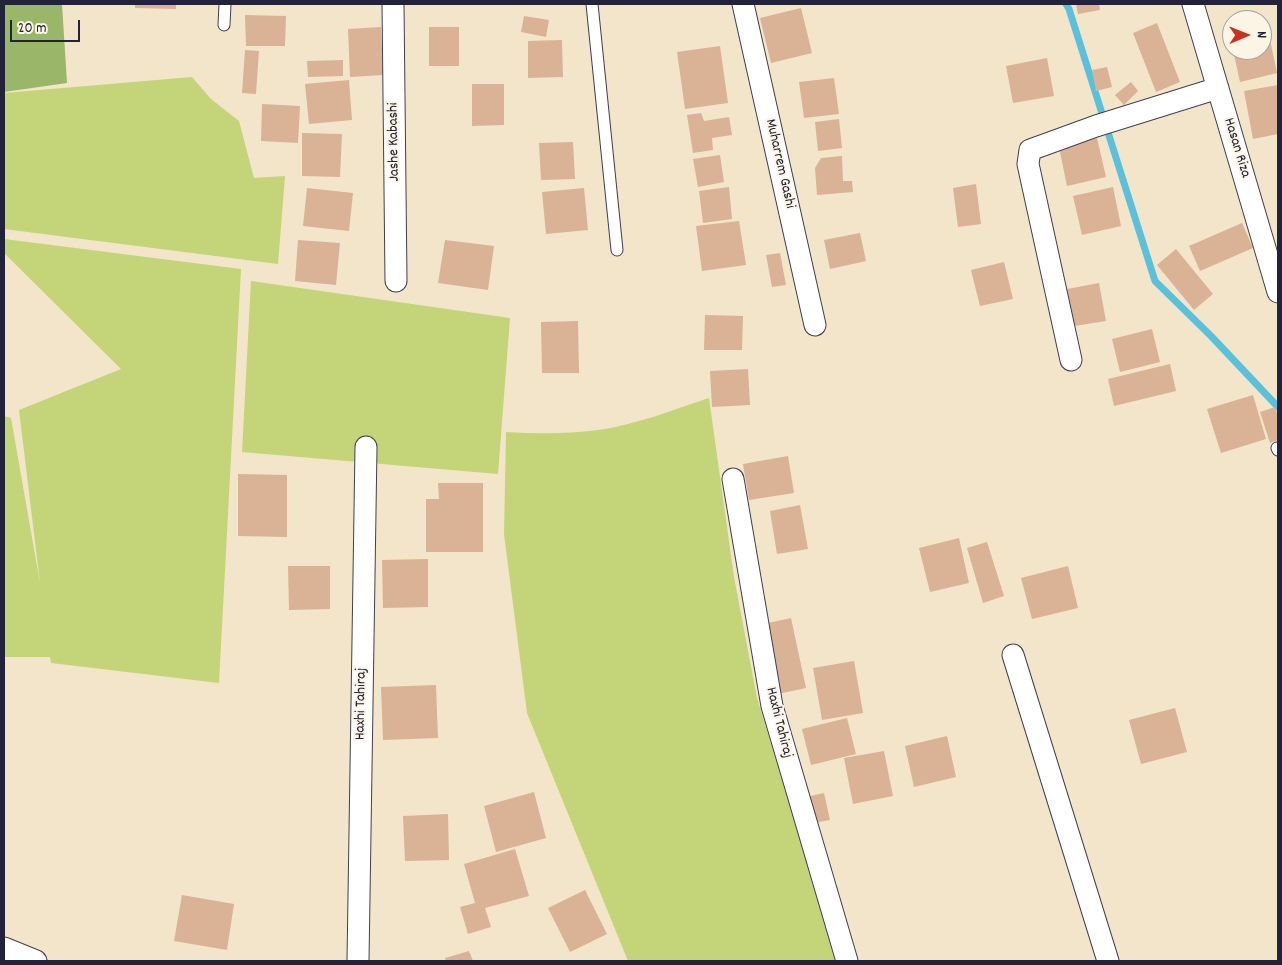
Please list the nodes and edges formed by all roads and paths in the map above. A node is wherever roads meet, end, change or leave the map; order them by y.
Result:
1 (225, 4) edge
2 (393, 4) edge
3 (592, 4) edge
4 (743, 4) edge
5 (1194, 4) edge
6 (224, 25) dead end
7 (1218, 88) junction
8 (617, 250) dead end
9 (396, 280) dead end
10 (1278, 292) edge
11 (815, 324) dead end
12 (1071, 360) dead end
13 (366, 446) dead end
14 (733, 479) dead end
15 (1013, 655) dead end
16 (4, 948) edge
17 (4, 957) edge
18 (6, 961) edge
19 (36, 961) edge
20 (358, 961) edge
21 (847, 961) edge
22 (1108, 961) edge

1 - 6 lane
2 - 9 street, Jashe Kabashi
3 - 8 lane
4 - 11 street, Muharrem Gashi
5 - 7 street, Hasan Riza
7 - 10 street, Hasan Riza
7 - 12 street
13 - 20 street, Haxhi Tahiraj
14 - 21 street, Haxhi Tahiraj
15 - 22 street
16 - 19 street
17 - 18 street

